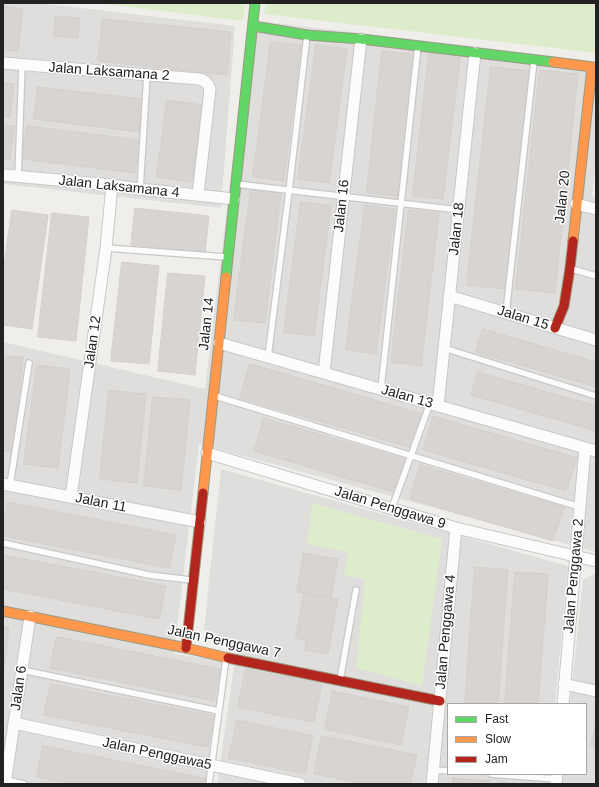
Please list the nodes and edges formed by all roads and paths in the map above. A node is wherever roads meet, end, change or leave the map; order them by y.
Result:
1 (255, 3) edge
2 (253, 26) junction
3 (307, 34) junction
4 (361, 39) junction
5 (418, 46) junction
6 (475, 53) junction
7 (534, 60) junction
8 (3, 63) edge
9 (22, 65) junction
10 (147, 74) junction
11 (3, 175) edge
12 (18, 177) junction
13 (236, 184) junction
14 (112, 185) junction
15 (140, 190) junction
16 (289, 191) junction
17 (198, 195) junction
18 (344, 197) junction
19 (234, 199) junction
20 (401, 204) junction
21 (576, 204) junction
22 (596, 209) edge
23 (459, 210) junction
24 (106, 248) junction
25 (228, 257) junction
26 (570, 268) junction
27 (596, 276) edge
28 (449, 296) junction
29 (506, 314) junction
30 (555, 328) junction
31 (596, 340) edge
32 (219, 343) junction
33 (444, 348) junction
34 (268, 357) junction
35 (29, 362) dead end
36 (324, 373) junction
37 (381, 389) junction
38 (213, 395) junction
39 (596, 396) edge
40 (434, 405) junction
41 (585, 448) junction
42 (596, 451) edge
43 (207, 453) junction
44 (411, 456) junction
45 (7, 484) edge
46 (71, 497) junction
47 (580, 507) junction
48 (392, 508) junction
49 (200, 522) junction
50 (456, 528) junction
51 (3, 543) edge
52 (575, 557) junction
53 (596, 561) edge
54 (194, 580) junction
55 (356, 590) dead end
56 (3, 611) edge
57 (30, 616) junction
58 (186, 648) junction
59 (226, 658) junction
60 (22, 670) junction
61 (340, 681) junction
62 (564, 684) junction
63 (596, 691) edge
64 (440, 700) junction
65 (563, 703) edge
66 (219, 711) junction
67 (14, 723) junction
68 (212, 765) junction
69 (434, 770) junction
70 (447, 771) edge
71 (504, 775) edge
72 (556, 779) edge
73 (6, 782) edge
74 (24, 784) edge
75 (209, 784) edge
76 (300, 784) edge
77 (432, 784) edge

1 - 2 street, Jalan 14
2 - 3 street
2 - 13 street, Jalan 14
3 - 4 street
3 - 16 lane
4 - 5 street
4 - 18 street, Jalan 16
5 - 6 street
5 - 20 lane
6 - 7 street
6 - 23 street, Jalan 18
7 - 21 street, Jalan 20
7 - 29 lane
8 - 9 street, Jalan Laksamana 2
9 - 10 street, Jalan Laksamana 2
9 - 12 lane
10 - 15 lane
10 - 17 street, Jalan Laksamana 2
11 - 12 street, Jalan Laksamana 4
12 - 14 street, Jalan Laksamana 4
13 - 16 lane
13 - 19 street, Jalan 14
14 - 15 street, Jalan Laksamana 4
14 - 24 street, Jalan 12
15 - 17 street, Jalan Laksamana 4
16 - 18 lane
16 - 34 lane
17 - 19 street, Jalan Laksamana 4
18 - 20 lane
18 - 36 street, Jalan 16
19 - 25 street, Jalan 14
20 - 23 lane
20 - 37 lane
21 - 22 street
21 - 26 street, Jalan 20
23 - 28 street, Jalan 18
24 - 25 lane
24 - 46 street, Jalan 12
25 - 32 street, Jalan 14
26 - 27 lane
26 - 30 street, Jalan 20
28 - 29 street, Jalan 15
28 - 33 street, Jalan 18
29 - 30 street, Jalan 15
30 - 31 street, Jalan 15
32 - 34 street, Jalan 13
32 - 38 street, Jalan 14
33 - 39 lane
33 - 40 street, Jalan 18
34 - 36 street, Jalan 13
35 - 45 lane
36 - 37 street, Jalan 13
37 - 40 street, Jalan 13
38 - 43 street, Jalan 14
38 - 44 lane
40 - 41 street, Jalan 13
40 - 44 lane
41 - 42 street, Jalan 13
41 - 47 street, Jalan Penggawa 2
43 - 48 street, Jalan Penggawa 9
43 - 49 street, Jalan 14
44 - 47 lane
44 - 48 lane
45 - 46 street, Jalan 11
46 - 49 street, Jalan 11
47 - 52 street, Jalan Penggawa 2
48 - 50 street, Jalan Penggawa 9
49 - 54 street, Jalan 14
50 - 52 street, Jalan Penggawa 9
50 - 64 street, Jalan Penggawa 4
51 - 54 lane
52 - 53 street, Jalan Penggawa 9
52 - 62 street, Jalan Penggawa 2
54 - 58 street, Jalan 14
55 - 61 lane
56 - 57 street, Jalan Penggawa 7
57 - 58 street, Jalan Penggawa 7
57 - 60 street, Jalan 6
58 - 59 street, Jalan Penggawa 7
59 - 61 street, Jalan Penggawa 7
59 - 66 lane
60 - 66 lane
60 - 67 street, Jalan 6
61 - 64 street, Jalan Penggawa 7
62 - 63 street
62 - 65 street, Jalan Penggawa 2
64 - 69 street, Jalan Penggawa 4
66 - 68 lane
67 - 68 street, Jalan Penggawa5
67 - 73 street, Jalan 6
68 - 75 lane
68 - 76 street, Jalan Penggawa5
69 - 70 lane
69 - 77 street, Jalan Penggawa 4
71 - 72 lane
73 - 74 lane

